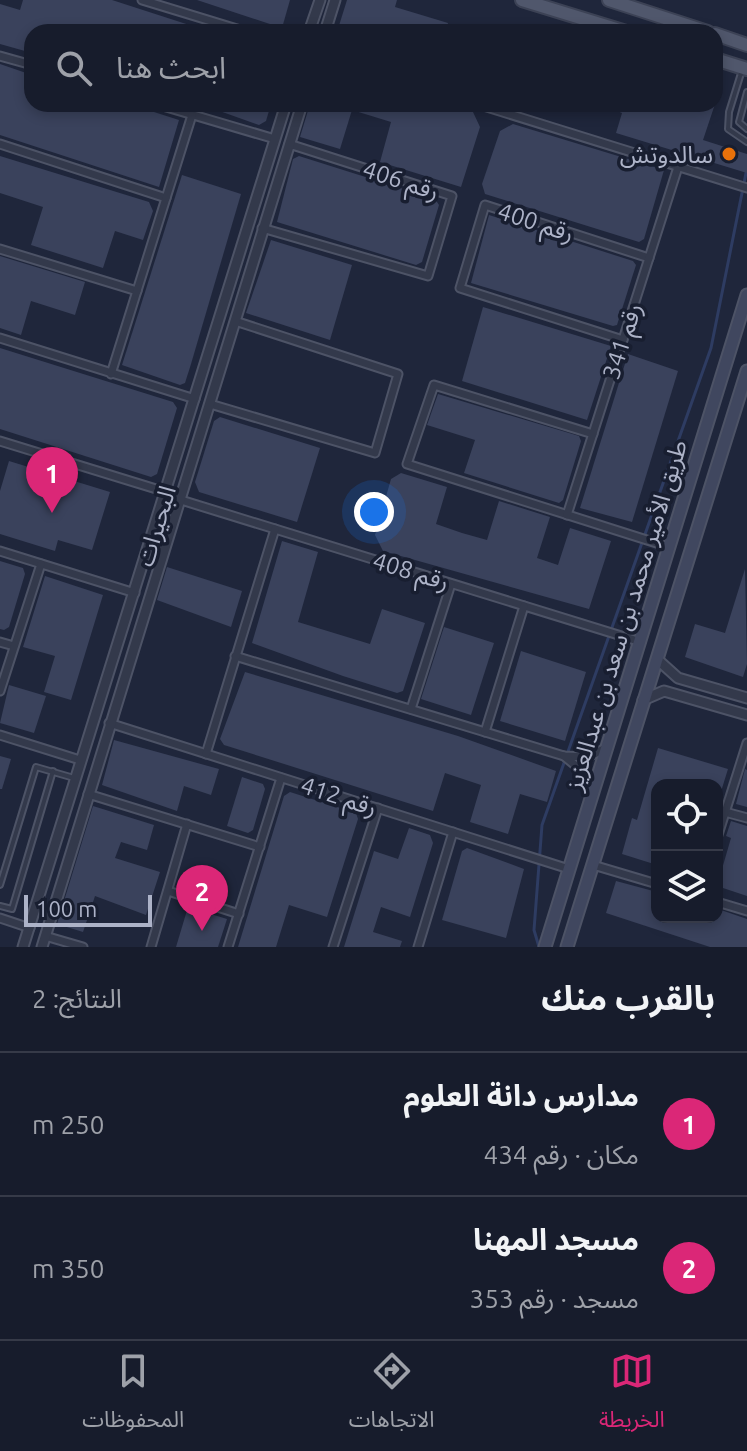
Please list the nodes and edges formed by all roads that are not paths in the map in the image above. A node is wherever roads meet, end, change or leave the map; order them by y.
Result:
1 (142, 0) edge
2 (320, 0) edge
3 (335, 0) edge
4 (522, 0) edge
5 (609, 0) edge
6 (221, 24) edge
7 (312, 24) edge
8 (328, 24) edge
9 (600, 24) edge
10 (683, 24) edge
11 (723, 37) edge
12 (747, 45) edge
13 (0, 56) edge
14 (723, 61) edge
15 (24, 63) edge
16 (745, 68) edge
17 (747, 92) edge
18 (182, 112) edge
19 (283, 112) edge
20 (299, 112) edge
21 (503, 112) edge
22 (192, 115) junction
23 (747, 129) edge
24 (275, 139) junction
25 (747, 142) edge
26 (0, 144) edge
27 (289, 144) junction
28 (678, 167) junction
29 (747, 188) edge
30 (166, 198) junction
31 (262, 228) junction
32 (0, 249) edge
33 (649, 258) junction
34 (137, 291) junction
35 (747, 295) edge
36 (235, 321) junction
37 (0, 338) edge
38 (623, 340) junction
39 (747, 371) edge
40 (111, 374) junction
41 (195, 399) junction
42 (210, 404) junction
43 (593, 434) junction
44 (0, 441) edge
45 (166, 492) junction
46 (181, 500) junction
47 (567, 515) junction
48 (275, 529) junction
49 (669, 547) junction
50 (0, 551) edge
51 (41, 564) junction
52 (451, 584) junction
53 (135, 595) junction
54 (148, 601) junction
55 (524, 606) junction
56 (0, 642) edge
57 (641, 643) junction
58 (14, 646) junction
59 (235, 656) junction
60 (658, 660) junction
61 (685, 680) junction
62 (0, 691) edge
63 (680, 694) junction
64 (747, 698) edge
65 (643, 700) junction
66 (411, 709) junction
67 (747, 715) edge
68 (109, 723) junction
69 (485, 732) junction
70 (0, 735) edge
71 (747, 743) edge
72 (609, 746) junction
73 (206, 754) junction
74 (564, 756) junction
75 (80, 760) junction
76 (53, 771) junction
77 (74, 778) junction
78 (281, 778) junction
79 (88, 794) junction
80 (593, 796) junction
81 (378, 808) junction
82 (725, 812) junction
83 (723, 818) edge
84 (747, 818) edge
85 (187, 824) junction
86 (453, 832) junction
87 (260, 847) junction
88 (593, 865) junction
89 (569, 869) junction
90 (651, 882) edge
91 (0, 885) edge
92 (168, 891) junction
93 (723, 904) edge
94 (0, 906) edge
95 (747, 911) edge
96 (239, 914) junction
97 (0, 918) edge
98 (30, 928) junction
99 (45, 936) junction
100 (23, 947) edge
101 (42, 947) edge
102 (83, 947) edge
103 (151, 947) edge
104 (228, 947) edge
105 (333, 947) edge
106 (418, 947) edge
107 (545, 947) edge
108 (567, 947) edge

1 - 6 street
2 - 7 street
3 - 8 street
4 - 9 main road
5 - 10 main road
11 - 12 main road
13 - 15 street
14 - 16 main road
16 - 25 lane
17 - 23 lane
18 - 22 street
19 - 24 street, البحيرات
20 - 27 street, البحيرات
21 - 28 street
22 - 24 street
22 - 30 street
24 - 41 street, البحيرات
26 - 30 street
27 - 31 street, البحيرات
27 - 31 street, رقم 406
28 - 29 street
28 - 33 street, رقم 341
30 - 34 street
31 - 36 street, البحيرات
32 - 34 street
33 - 38 street, رقم 341
33 - 38 street, رقم 400
34 - 40 street
35 - 49 main road, طريق الأمير محمد بن سعد بن عبدالعزيز
36 - 42 street, البحيرات
36 - 42 street
37 - 40 street
38 - 43 street, رقم 341
39 - 60 main road, طريق الأمير محمد بن سعد بن عبدالعزيز
40 - 41 street
41 - 45 street, البحيرات
42 - 46 street, البحيرات
43 - 47 street, رقم 341
43 - 47 street
44 - 45 street
45 - 53 street, البحيرات
46 - 48 street, رقم 408
46 - 54 street, البحيرات
47 - 49 street
48 - 52 street, رقم 408
48 - 59 street
49 - 57 main road, طريق الأمير محمد بن سعد بن عبدالعزيز
50 - 51 street
51 - 53 street
51 - 58 street
52 - 55 street, رقم 408
52 - 66 street
53 - 54 street
53 - 75 street, البحيرات
54 - 68 street, البحيرات
55 - 57 street, رقم 408
55 - 69 street
56 - 58 street
57 - 72 main road, طريق الأمير محمد بن سعد بن عبدالعزيز
58 - 62 street
59 - 66 street
59 - 73 street
60 - 61 street
60 - 65 main road, طريق الأمير محمد بن سعد بن عبدالعزيز
61 - 63 street
61 - 64 street
63 - 65 street
63 - 67 street
65 - 88 main road, طريق الأمير محمد بن سعد بن عبدالعزيز
66 - 69 street
68 - 73 street, رقم 412
68 - 79 street, البحيرات
69 - 74 street
70 - 75 street
71 - 82 street
72 - 74 street
72 - 80 main road, طريق الأمير محمد بن سعد بن عبدالعزيز
73 - 78 street, رقم 412
74 - 80 street
75 - 77 street, البحيرات
76 - 77 lane
76 - 91 lane
76 - 94 lane
77 - 98 street, البحيرات
78 - 81 street, رقم 412
78 - 87 street
79 - 85 street
79 - 99 street, البحيرات
80 - 89 main road, طريق الأمير محمد بن سعد بن عبدالعزيز
81 - 86 street, رقم 412
81 - 105 street
82 - 83 street
82 - 84 street
85 - 87 street
85 - 92 street
86 - 89 street, رقم 412
86 - 106 street
87 - 96 street
88 - 90 street
88 - 108 main road, طريق الأمير محمد بن سعد بن عبدالعزيز
89 - 107 main road, طريق الأمير محمد بن سعد بن عبدالعزيز
92 - 96 street
92 - 103 street
93 - 95 street
96 - 104 street
97 - 98 street
98 - 100 street, البحيرات
99 - 101 street, البحيرات
99 - 102 street

